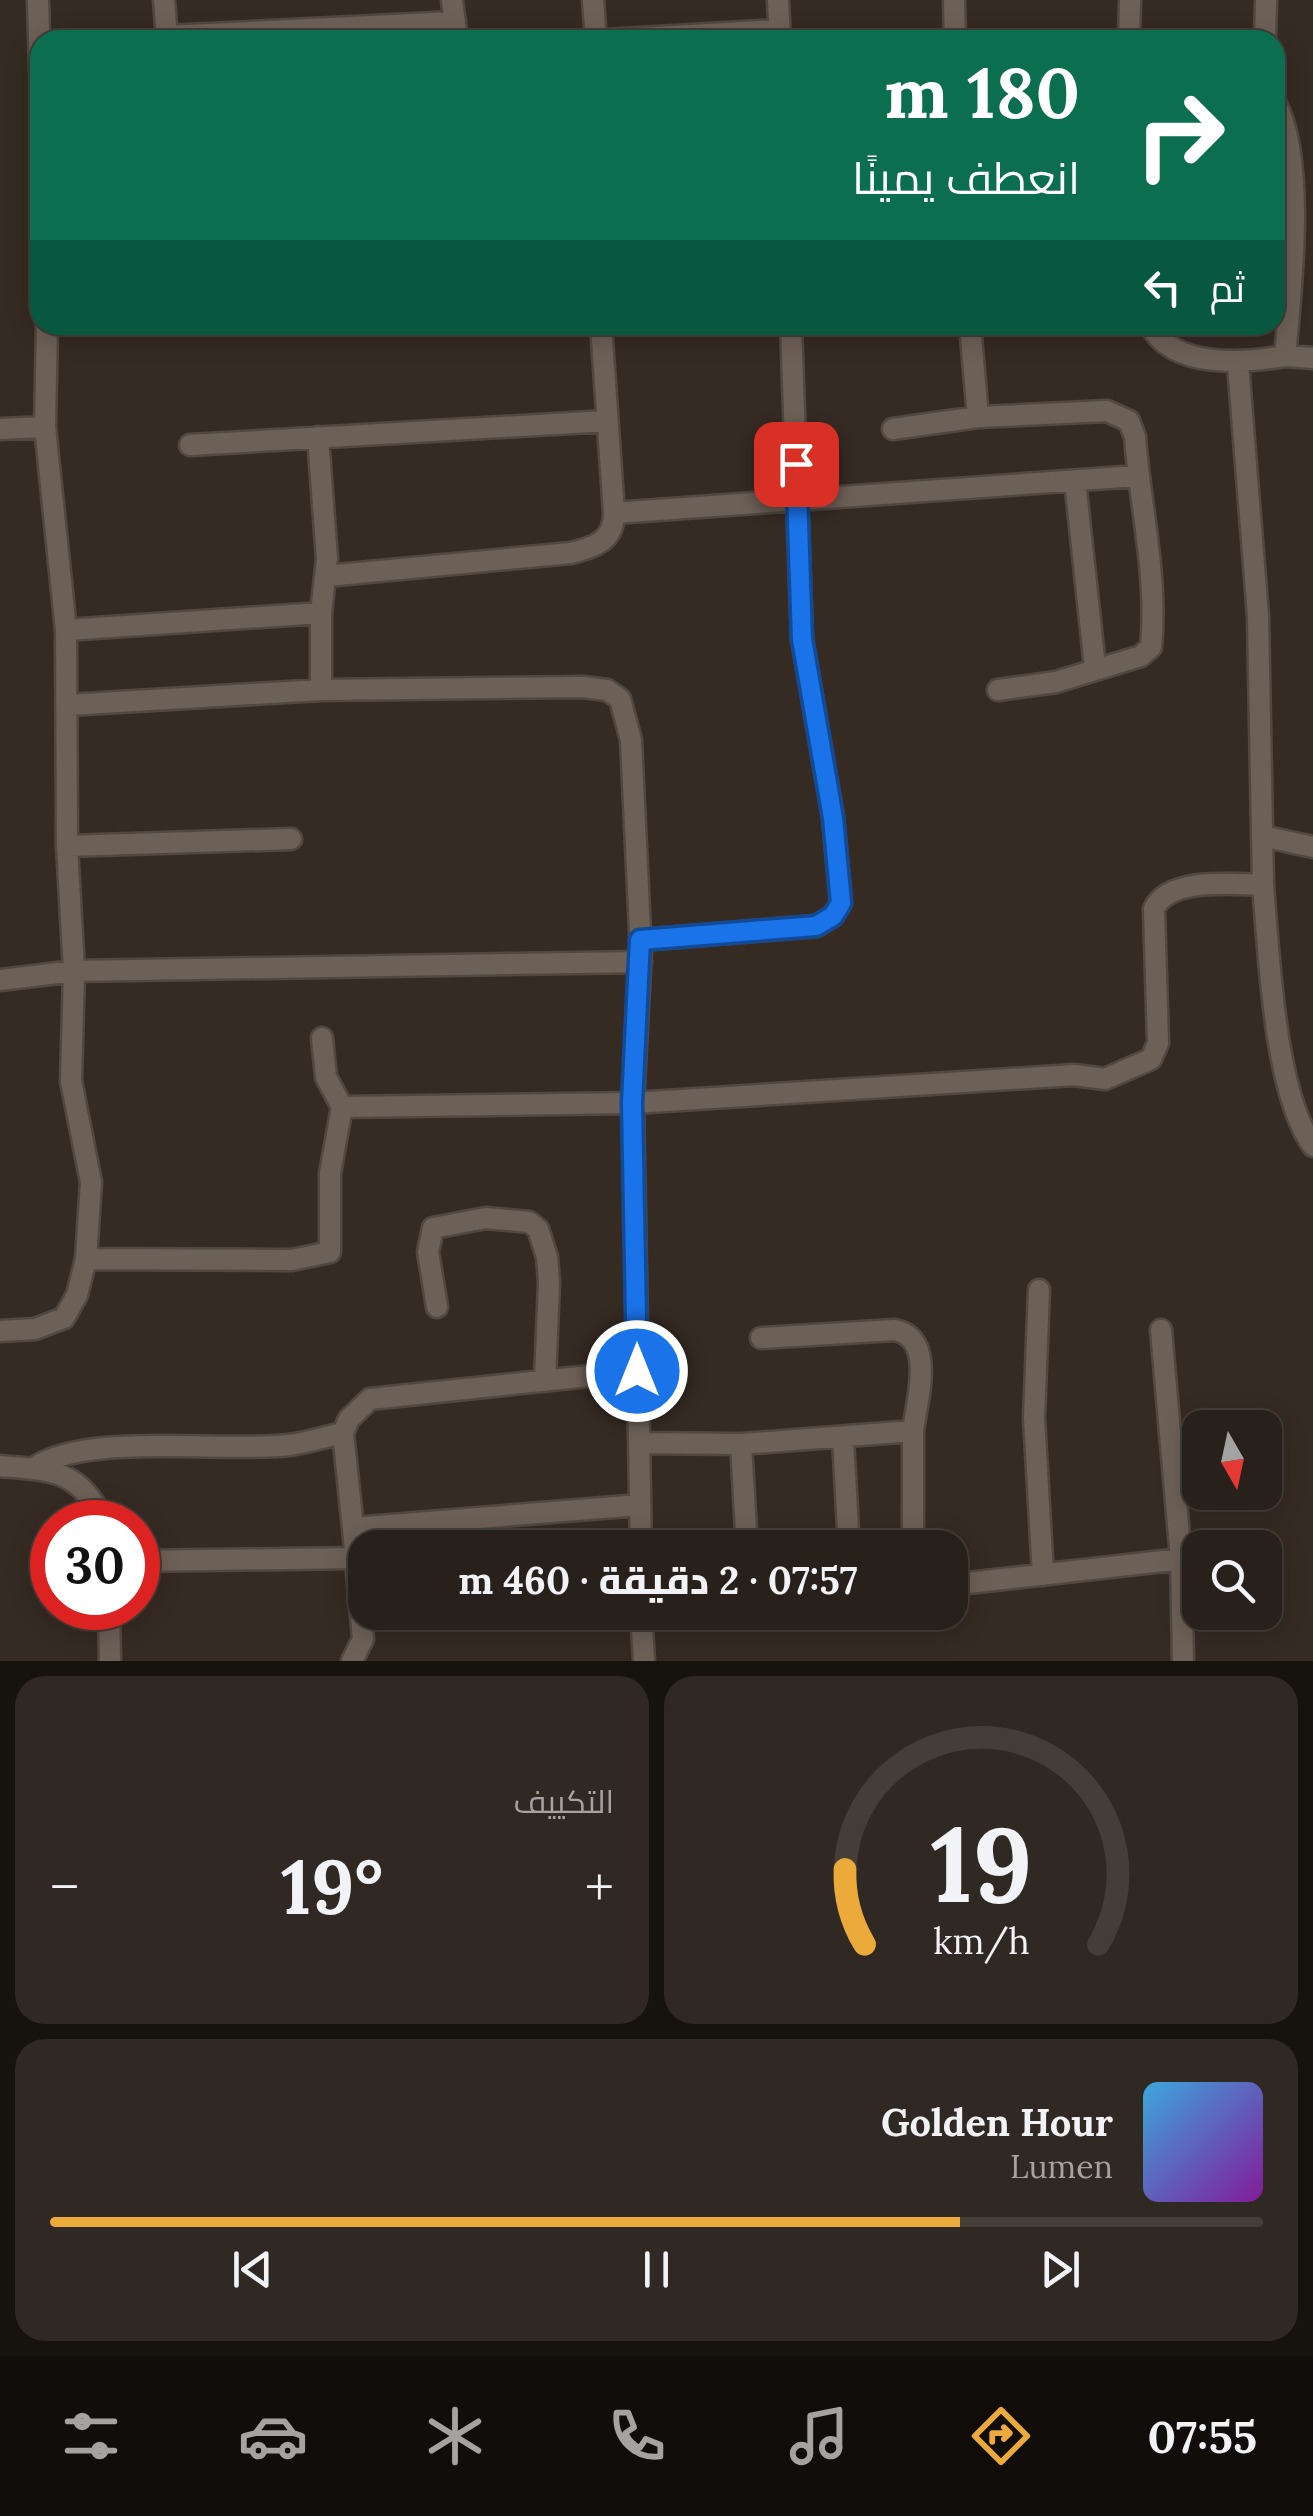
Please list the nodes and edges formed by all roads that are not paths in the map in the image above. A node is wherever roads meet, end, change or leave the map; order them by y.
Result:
1 (38, 0) edge
2 (164, 0) edge
3 (452, 0) edge
4 (593, 0) edge
5 (778, 0) edge
6 (954, 0) edge
7 (1130, 0) edge
8 (1266, 0) edge
9 (39, 30) edge
10 (166, 30) edge
11 (456, 30) edge
12 (595, 30) edge
13 (779, 30) edge
14 (954, 30) edge
15 (1128, 30) edge
16 (1265, 30) edge
17 (1285, 124) edge
18 (47, 335) edge
19 (602, 335) edge
20 (791, 335) edge
21 (971, 335) edge
22 (1159, 335) edge
23 (1284, 356) junction
24 (1313, 358) edge
25 (1238, 364) junction
26 (978, 417) junction
27 (607, 421) junction
28 (45, 426) junction
29 (0, 429) edge
30 (893, 430) dead end
31 (318, 437) junction
32 (190, 444) dead end
33 (1137, 476) junction
34 (1075, 481) junction
35 (797, 498) junction
36 (614, 513) junction
37 (326, 576) junction
38 (321, 613) junction
39 (66, 630) junction
40 (1095, 667) junction
41 (321, 690) junction
42 (998, 690) dead end
43 (68, 704) junction
44 (1262, 836) junction
45 (291, 839) dead end
46 (67, 846) junction
47 (1313, 847) edge
48 (1263, 886) junction
49 (640, 940) junction
50 (640, 962) junction
51 (74, 970) junction
52 (0, 980) edge
53 (322, 1038) dead end
54 (632, 1103) junction
55 (342, 1107) junction
56 (1313, 1146) edge
57 (86, 1259) junction
58 (1038, 1290) dead end
59 (437, 1307) dead end
60 (1161, 1330) dead end
61 (0, 1331) edge
62 (761, 1338) dead end
63 (637, 1371) junction
64 (545, 1380) junction
65 (913, 1431) junction
66 (342, 1433) junction
67 (843, 1438) junction
68 (639, 1443) junction
69 (741, 1444) junction
70 (0, 1466) edge
71 (34, 1468) junction
72 (94, 1500) edge
73 (640, 1505) junction
74 (353, 1528) joint
75 (640, 1530) edge
76 (746, 1530) edge
77 (848, 1530) edge
78 (914, 1530) edge
79 (348, 1558) edge
80 (1181, 1558) junction
81 (160, 1561) edge
82 (1043, 1575) junction
83 (968, 1583) edge
84 (109, 1630) edge
85 (362, 1630) edge
86 (642, 1630) edge
87 (110, 1661) edge
88 (352, 1661) edge
89 (644, 1661) edge
90 (1183, 1661) edge

1 - 9 street
2 - 10 street
3 - 11 street
4 - 12 street
5 - 13 street
6 - 14 street
7 - 15 street
8 - 16 street
17 - 23 street
18 - 28 street
19 - 27 street
20 - 35 street
21 - 26 street
22 - 25 street
23 - 24 street
23 - 25 street
25 - 44 street
26 - 30 street
26 - 33 street
27 - 31 street
27 - 36 street
28 - 29 street
28 - 39 street
31 - 32 street
31 - 37 street
33 - 34 street
33 - 40 street
34 - 35 street
34 - 40 street
35 - 36 street
35 - 49 street
36 - 37 street
37 - 38 street
38 - 39 street
38 - 41 street
39 - 43 street
40 - 42 street
41 - 43 street
41 - 49 street
43 - 46 street
44 - 47 street
44 - 48 street
45 - 46 street
46 - 51 street
48 - 54 street
48 - 56 street
49 - 50 street
50 - 51 street
50 - 54 street
51 - 52 street
51 - 57 street
53 - 55 street
54 - 55 street
54 - 63 street
55 - 57 street
57 - 61 street
58 - 82 street
59 - 64 street
60 - 80 street
62 - 65 street
63 - 64 street
63 - 68 street
64 - 66 street
65 - 67 street
65 - 78 street
66 - 71 street
66 - 74 street
67 - 69 street
67 - 77 street
68 - 69 street
68 - 73 street
69 - 76 street
70 - 71 street
71 - 72 street
73 - 74 street
73 - 75 street
79 - 81 street
80 - 82 street
80 - 90 street
82 - 83 street
84 - 87 street
85 - 88 street
86 - 89 street

